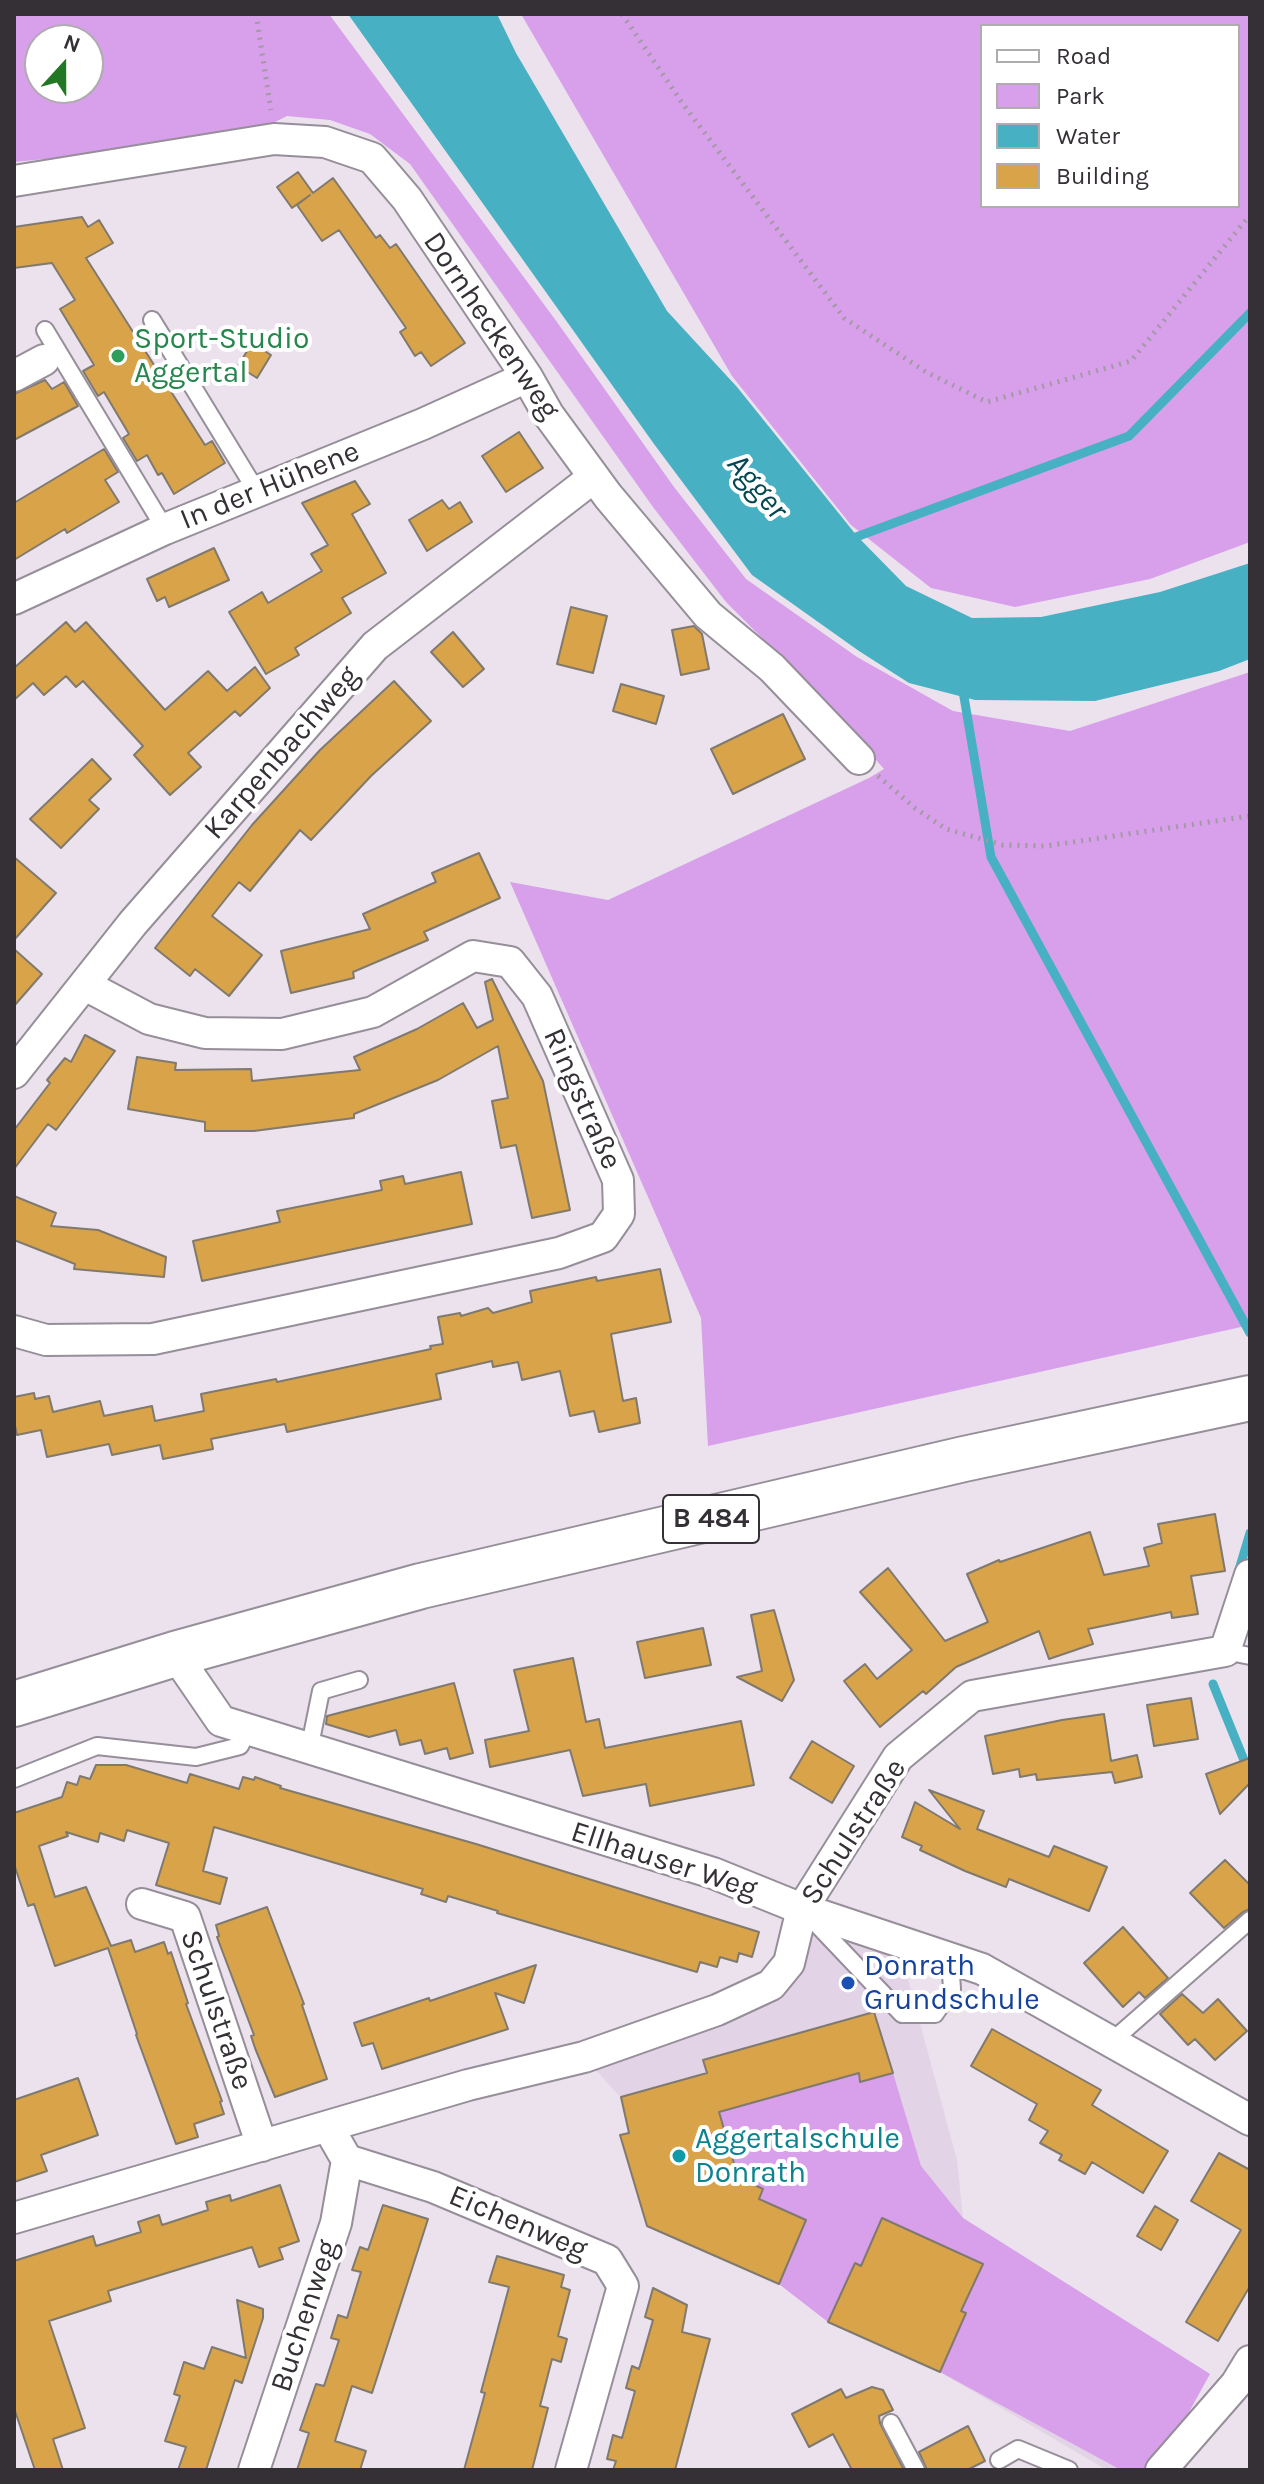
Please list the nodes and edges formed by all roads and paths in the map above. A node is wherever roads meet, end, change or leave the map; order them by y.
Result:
1 (256, 14) edge
2 (622, 14) edge
3 (274, 139) junction
4 (14, 181) edge
5 (1250, 215) edge
6 (152, 320) dead end
7 (45, 330) dead end
8 (44, 360) dead end
9 (14, 376) edge
10 (527, 377) junction
11 (594, 477) junction
12 (257, 492) junction
13 (165, 529) junction
14 (14, 599) edge
15 (859, 759) joint
16 (1250, 816) edge
17 (85, 985) junction
18 (14, 1073) edge
19 (14, 1331) edge
20 (1250, 1398) edge
21 (1250, 1575) edge
22 (1237, 1653) edge
23 (175, 1654) junction
24 (359, 1680) dead end
25 (14, 1704) edge
26 (248, 1730) junction
27 (309, 1750) junction
28 (14, 1779) edge
29 (142, 1904) dead end
30 (802, 1909) junction
31 (1250, 1920) edge
32 (950, 1959) junction
33 (1111, 2042) junction
34 (1250, 2120) edge
35 (328, 2127) junction
36 (262, 2146) junction
37 (347, 2160) junction
38 (14, 2218) edge
39 (1250, 2361) edge
40 (891, 2423) dead end
41 (999, 2460) dead end
42 (254, 2470) edge
43 (571, 2470) edge
44 (916, 2470) edge
45 (1069, 2470) edge
46 (1161, 2470) edge

1 - 3 path
2 - 5 path
3 - 4 street, Dornheckenweg
3 - 10 street, Dornheckenweg
6 - 12 lane
7 - 13 lane
8 - 9 street
10 - 11 street, Dornheckenweg
10 - 12 street, In der Hühene
11 - 15 street, Dornheckenweg
11 - 17 street, Karpenbachweg
12 - 13 street, In der Hühene
13 - 14 street, In der Hühene
15 - 16 path
17 - 18 street, Karpenbachweg
17 - 19 street, Ringstraße
20 - 23 main road, B 484
21 - 22 street, Schulstraße
22 - 30 street, Schulstraße
23 - 25 main road, B 484
23 - 26 street, Ellhauser Weg
24 - 27 lane
26 - 27 street, Ellhauser Weg
26 - 28 lane
27 - 30 street, Ellhauser Weg
29 - 36 street, Schulstraße
30 - 32 street, Ellhauser Weg
30 - 32 lane
30 - 35 street, Schulstraße
31 - 33 lane
32 - 33 street, Ellhauser Weg
33 - 34 street, Ellhauser Weg
35 - 36 street, Schulstraße
35 - 37 street
36 - 38 street, Schulstraße
37 - 42 street, Buchenweg
37 - 43 street, Eichenweg
39 - 46 street
40 - 44 lane
41 - 45 lane

